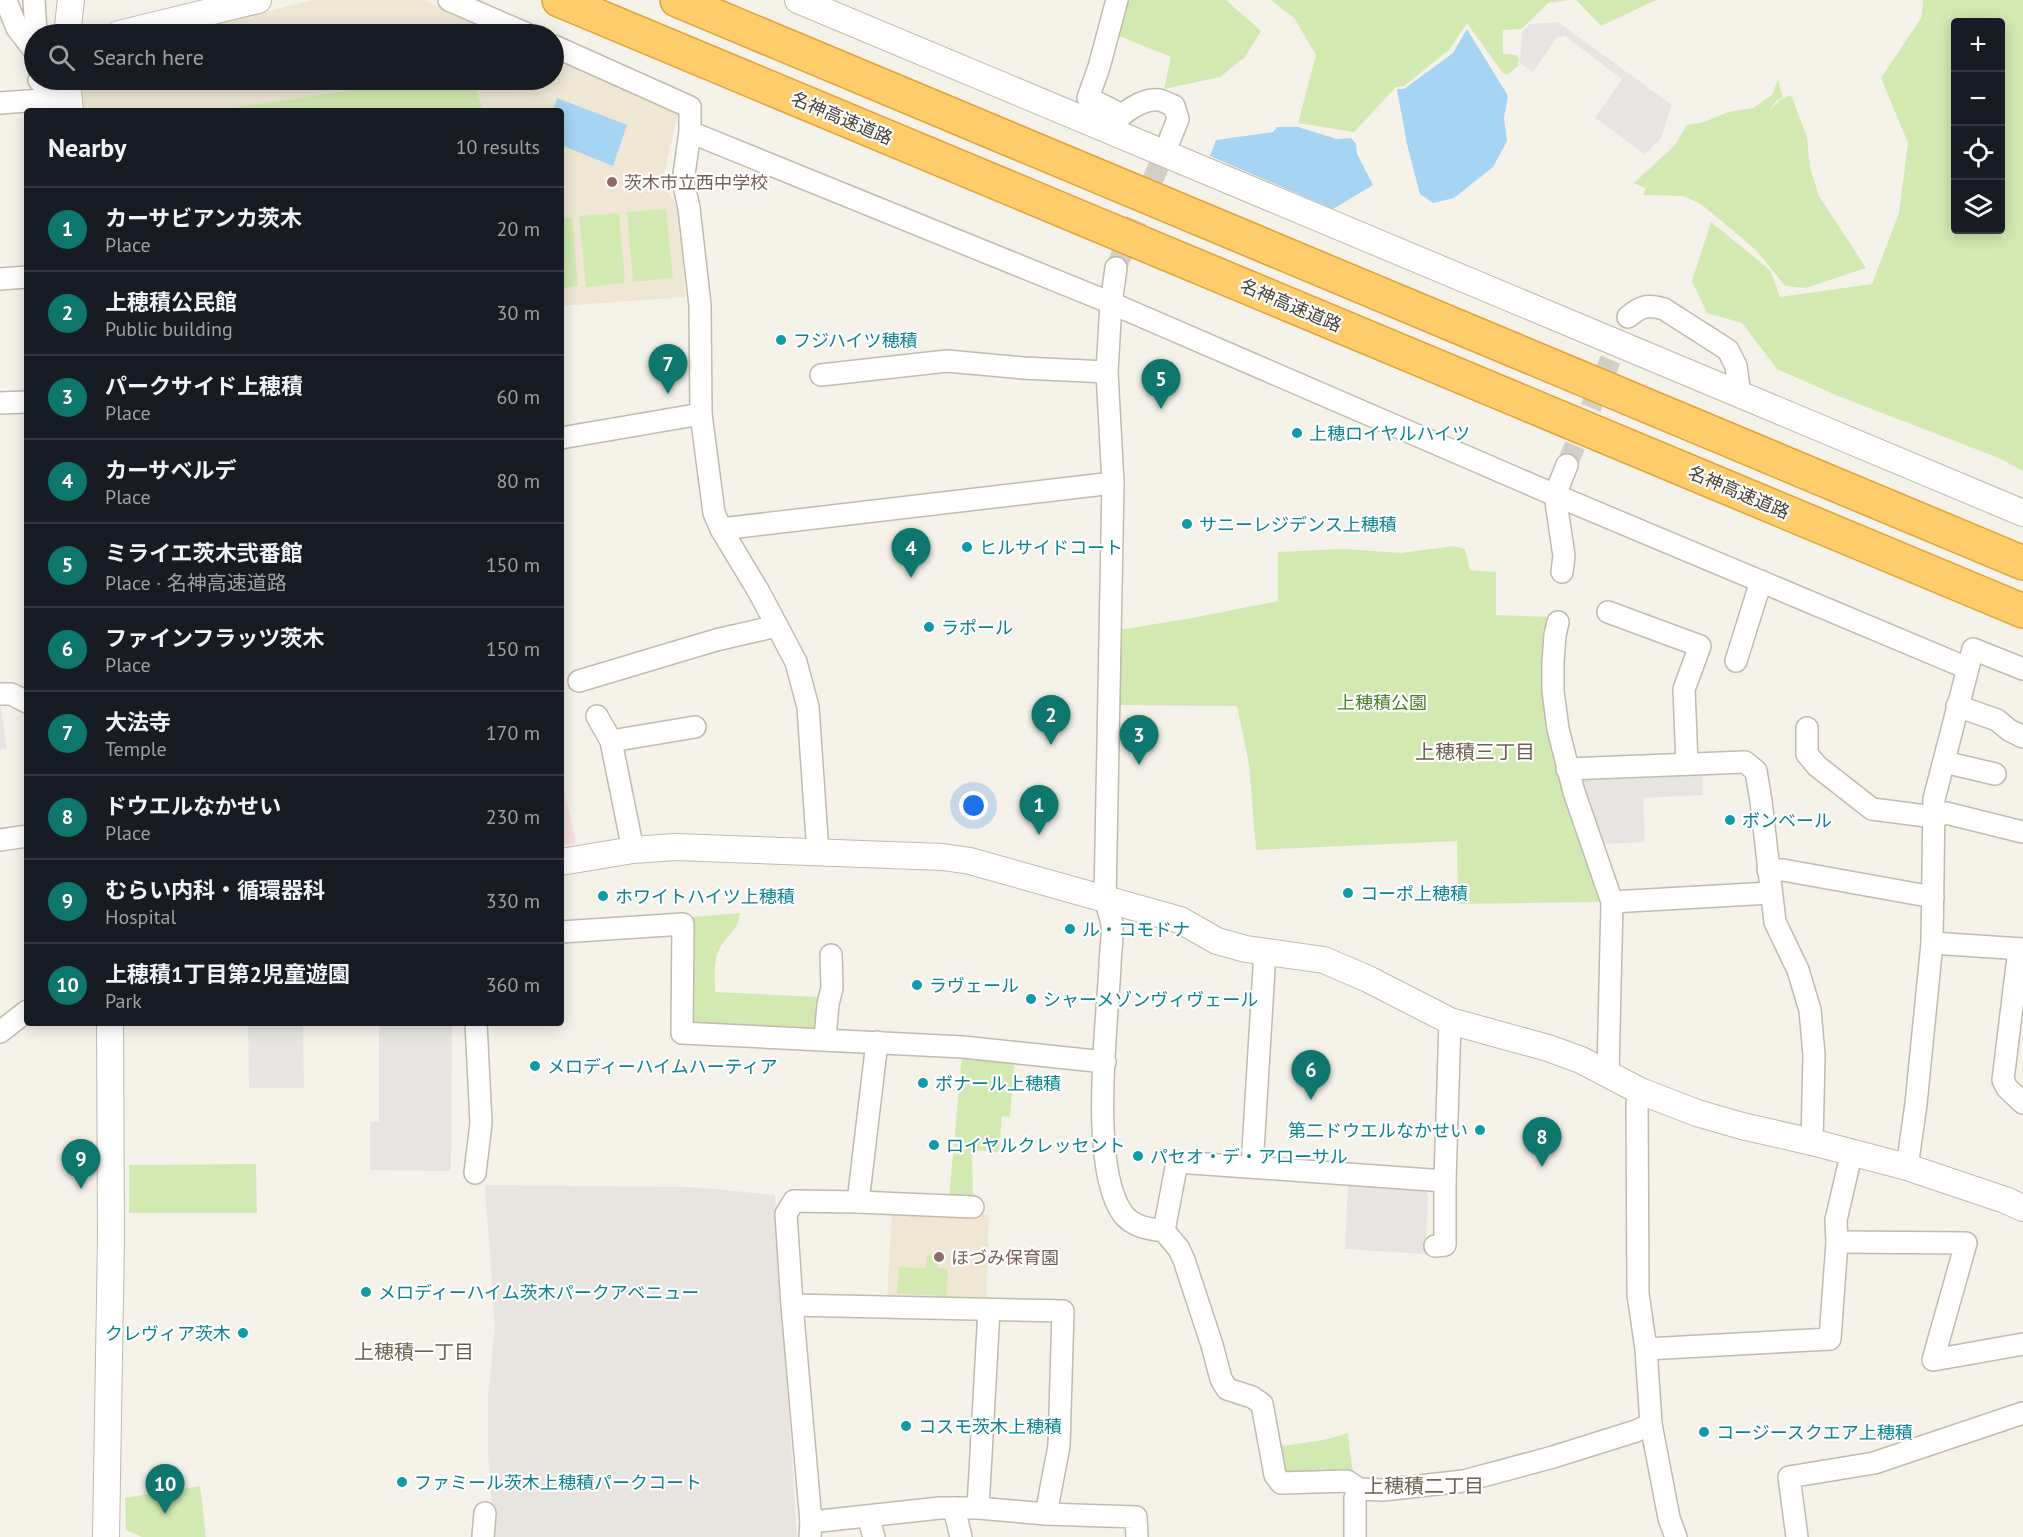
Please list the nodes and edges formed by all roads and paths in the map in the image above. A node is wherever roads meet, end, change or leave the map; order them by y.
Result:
1 (34, 0) edge
2 (71, 0) edge
3 (258, 0) edge
4 (449, 0) edge
5 (559, 0) edge
6 (677, 0) edge
7 (798, 0) edge
8 (1117, 0) edge
9 (6, 1) edge
10 (35, 24) edge
11 (68, 24) edge
12 (160, 24) edge
13 (504, 24) edge
14 (24, 37) edge
15 (564, 50) edge
16 (68, 93) edge
17 (0, 103) edge
18 (1114, 122) junction
19 (690, 132) junction
20 (1170, 139) tunnel mouth
21 (1116, 268) tunnel mouth
22 (24, 277) edge
23 (0, 279) edge
24 (1111, 303) junction
25 (1628, 317) tunnel mouth
26 (1107, 372) junction
27 (821, 375) dead end
28 (1740, 394) junction
29 (24, 402) edge
30 (0, 404) edge
31 (701, 414) junction
32 (564, 437) edge
33 (1567, 465) tunnel mouth
34 (1113, 483) junction
35 (1555, 495) junction
36 (2023, 513) edge
37 (721, 529) junction
38 (2023, 563) edge
39 (1562, 572) dead end
40 (1761, 581) junction
41 (2023, 611) edge
42 (1608, 612) dead end
43 (1558, 622) dead end
44 (777, 626) junction
45 (1736, 661) dead end
46 (1967, 668) junction
47 (2023, 669) edge
48 (579, 681) dead end
49 (0, 694) edge
50 (24, 700) edge
51 (1957, 706) junction
52 (597, 716) dead end
53 (695, 727) dead end
54 (1806, 728) dead end
55 (2023, 737) edge
56 (611, 741) junction
57 (1944, 762) junction
58 (1687, 764) junction
59 (1567, 769) junction
60 (1995, 774) dead end
61 (1934, 818) junction
62 (2023, 832) edge
63 (24, 836) edge
64 (0, 840) edge
65 (633, 850) junction
66 (818, 853) junction
67 (564, 862) edge
68 (1768, 870) junction
69 (1770, 893) junction
70 (1933, 897) junction
71 (1105, 899) junction
72 (1612, 902) junction
73 (564, 932) edge
74 (1932, 943) junction
75 (2021, 949) edge
76 (1265, 952) junction
77 (831, 955) dead end
78 (24, 1013) edge
79 (1450, 1021) junction
80 (110, 1026) edge
81 (476, 1026) edge
82 (0, 1032) edge
83 (825, 1039) junction
84 (877, 1042) junction
85 (1105, 1062) junction
86 (1608, 1073) junction
87 (1640, 1091) junction
88 (2023, 1103) edge
89 (1812, 1142) junction
90 (1852, 1151) junction
91 (1252, 1167) junction
92 (1907, 1167) junction
93 (475, 1173) dead end
94 (1445, 1181) junction
95 (858, 1202) junction
96 (973, 1207) dead end
97 (2023, 1208) edge
98 (1164, 1231) junction
99 (1837, 1242) junction
100 (1434, 1246) dead end
101 (792, 1305) junction
102 (989, 1310) junction
103 (2023, 1344) edge
104 (1646, 1349) junction
105 (2023, 1413) edge
106 (1651, 1424) junction
107 (1359, 1489) junction
108 (954, 1508) junction
109 (978, 1508) junction
110 (485, 1513) dead end
111 (1046, 1514) junction
112 (868, 1516) junction
113 (810, 1529) edge
114 (106, 1537) edge
115 (483, 1537) edge
116 (874, 1537) edge
117 (961, 1537) edge
118 (1137, 1537) edge
119 (1355, 1537) edge
120 (1676, 1537) edge
121 (1797, 1537) edge

1 - 10 street
2 - 11 street
3 - 12 street
4 - 13 street
5 - 41 highway, 名神高速道路
6 - 38 highway
7 - 18 street
8 - 18 street
9 - 14 street
15 - 19 street
16 - 17 street
18 - 20 street
18 - 28 street
19 - 24 street
19 - 31 street
21 - 24 street
22 - 23 street
24 - 26 street
24 - 35 street
25 - 28 street
26 - 27 street
26 - 34 street
28 - 36 street
29 - 30 street
31 - 32 street
31 - 37 street
33 - 35 street
34 - 37 street
34 - 71 street
35 - 39 street
35 - 40 street
37 - 44 street
40 - 45 street
40 - 46 street
42 - 58 street
43 - 59 street
44 - 48 street
44 - 66 street
46 - 47 street
46 - 51 street
49 - 50 street
51 - 55 street
51 - 57 street
52 - 56 street
53 - 56 street
54 - 61 street
56 - 65 street
57 - 60 street
57 - 61 street
58 - 59 street
58 - 68 street
59 - 72 street
61 - 62 street
61 - 70 street
63 - 64 street
65 - 66 street
65 - 67 street
66 - 71 street
68 - 69 street
68 - 70 street
69 - 72 street
69 - 89 street
70 - 74 street
71 - 76 street
71 - 85 street
72 - 86 street
73 - 83 street
74 - 75 street
74 - 92 street
75 - 88 street
76 - 79 street
76 - 91 street
77 - 83 street
78 - 82 street
79 - 86 street
79 - 94 street
80 - 114 street
81 - 93 street
83 - 84 street
84 - 85 street
84 - 95 street
85 - 98 street
86 - 87 street
87 - 89 street
87 - 104 street
89 - 90 street
90 - 92 street
90 - 99 street
91 - 94 street
91 - 98 street
92 - 97 street
94 - 100 street
95 - 96 street
95 - 101 street
98 - 107 street
99 - 103 street
99 - 104 street
101 - 102 street
101 - 113 street
102 - 109 street
102 - 111 street
104 - 106 street
105 - 121 street
106 - 107 street
106 - 120 street
107 - 119 street
108 - 109 street
108 - 112 street
108 - 117 street
109 - 111 street
110 - 115 street
111 - 118 street
112 - 113 street
112 - 116 street

